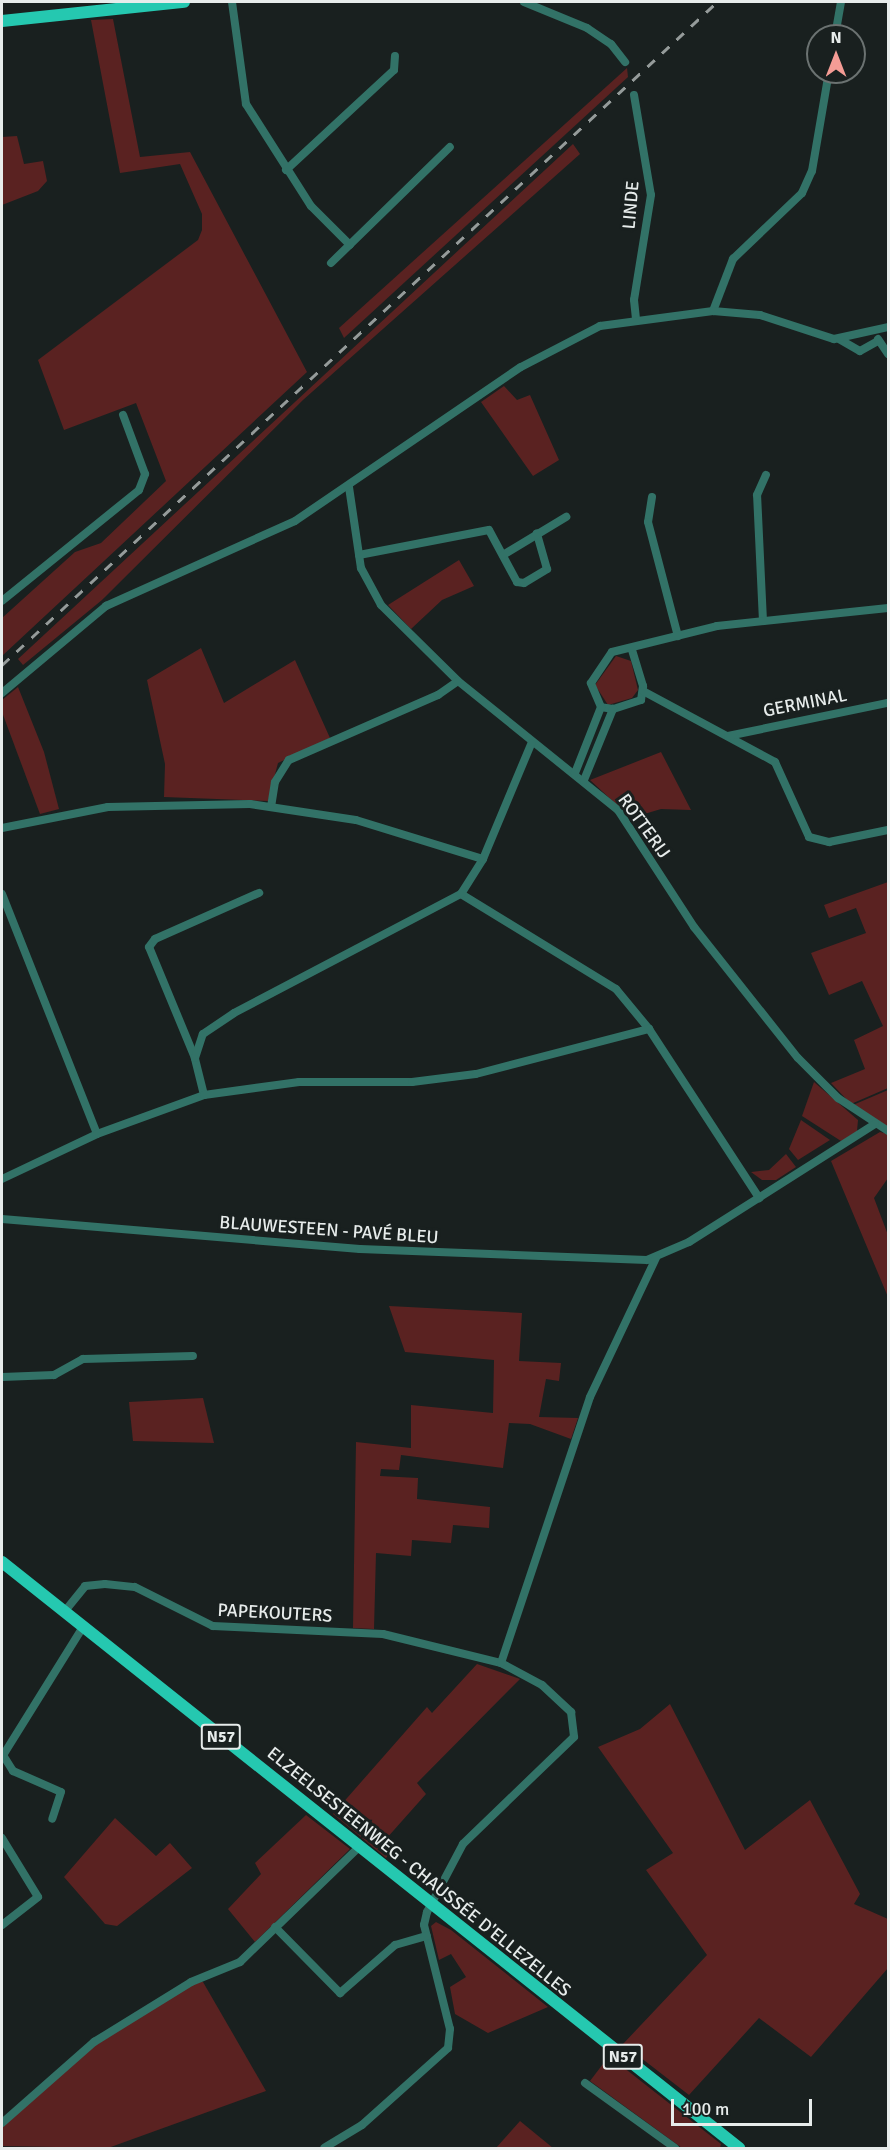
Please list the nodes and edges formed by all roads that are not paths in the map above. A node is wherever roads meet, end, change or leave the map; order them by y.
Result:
1 (184, 2) edge
2 (232, 2) edge
3 (524, 2) edge
4 (840, 2) edge
5 (2, 21) edge
6 (837, 24) edge
7 (395, 56) dead end
8 (625, 62) dead end
9 (827, 84) edge
10 (634, 94) dead end
11 (450, 147) dead end
12 (286, 170) junction
13 (350, 245) junction
14 (330, 263) dead end
15 (713, 311) junction
16 (636, 318) junction
17 (888, 327) edge
18 (875, 332) junction
19 (839, 339) junction
20 (878, 341) junction
21 (888, 354) edge
22 (123, 415) dead end
23 (766, 475) dead end
24 (349, 487) junction
25 (652, 497) dead end
26 (566, 517) dead end
27 (537, 533) junction
28 (359, 555) junction
29 (503, 555) junction
30 (2, 601) edge
31 (888, 608) edge
32 (763, 621) junction
33 (678, 636) junction
34 (632, 650) junction
35 (458, 681) junction
36 (643, 692) junction
37 (2, 693) edge
38 (888, 703) edge
39 (601, 707) junction
40 (613, 709) junction
41 (728, 736) junction
42 (531, 744) junction
43 (575, 773) junction
44 (584, 780) junction
45 (271, 807) junction
46 (2, 828) edge
47 (888, 830) edge
48 (483, 860) junction
49 (259, 893) dead end
50 (2, 894) edge
51 (461, 894) junction
52 (649, 1029) junction
53 (195, 1058) junction
54 (204, 1095) junction
55 (875, 1124) junction
56 (888, 1131) edge
57 (97, 1134) junction
58 (2, 1179) edge
59 (759, 1198) junction
60 (2, 1219) edge
61 (656, 1258) junction
62 (193, 1356) dead end
63 (2, 1377) edge
64 (2, 1562) edge
65 (65, 1611) junction
66 (83, 1627) junction
67 (501, 1663) junction
68 (2, 1756) edge
69 (52, 1819) dead end
70 (2, 1838) edge
71 (359, 1846) junction
72 (431, 1904) junction
73 (2, 1925) edge
74 (275, 1927) junction
75 (427, 1936) junction
76 (585, 2083) dead end
77 (2, 2123) edge
78 (732, 2146) edge
79 (324, 2148) edge
80 (675, 2148) edge

1 - 5 main road
2 - 12 street
3 - 8 street
4 - 6 street
7 - 12 street
9 - 15 street
10 - 16 street, LINDE
11 - 13 street
12 - 13 street
13 - 14 street
15 - 16 street
15 - 19 street
16 - 24 street
17 - 18 street
18 - 19 street
18 - 20 street
19 - 20 street
20 - 21 street
22 - 30 street
23 - 32 street
24 - 28 street, ROTTERIJ
24 - 37 street
25 - 33 street
26 - 27 street
27 - 29 street
27 - 29 street
28 - 29 street
28 - 35 street, ROTTERIJ
31 - 32 street
32 - 33 street
33 - 34 street
34 - 36 street
34 - 39 street
35 - 42 street, ROTTERIJ
35 - 45 street
36 - 40 street
36 - 41 street
38 - 41 street, GERMINAL
39 - 40 street
39 - 43 street
40 - 44 street
41 - 47 street
42 - 43 street, ROTTERIJ
42 - 48 street
43 - 44 street, ROTTERIJ
44 - 55 street, ROTTERIJ
45 - 46 street
45 - 48 street
48 - 51 street
49 - 53 street
50 - 57 street
51 - 52 street
51 - 53 street
52 - 54 street
52 - 59 street
53 - 54 street
54 - 57 street
55 - 56 street, ROTTERIJ
55 - 59 street
57 - 58 street
59 - 61 street
60 - 61 street, BLAUWESTEEN - PAVÉ BLEU
61 - 67 street
62 - 63 street
64 - 65 main road, ELZEELSESTEENWEG - CHAUSSÉE D'ELLEZELLES / N57
65 - 66 main road, ELZEELSESTEENWEG - CHAUSSÉE D'ELLEZELLES / N57
65 - 67 street, PAPEKOUTERS
66 - 68 street
66 - 71 main road, ELZEELSESTEENWEG - CHAUSSÉE D'ELLEZELLES / N57
67 - 72 street
68 - 69 street
70 - 73 street
71 - 72 main road, ELZEELSESTEENWEG - CHAUSSÉE D'ELLEZELLES / N57
71 - 74 street
72 - 75 street
72 - 78 main road, ELZEELSESTEENWEG - CHAUSSÉE D'ELLEZELLES / N57
74 - 75 street
74 - 77 street
75 - 79 street
76 - 80 street

